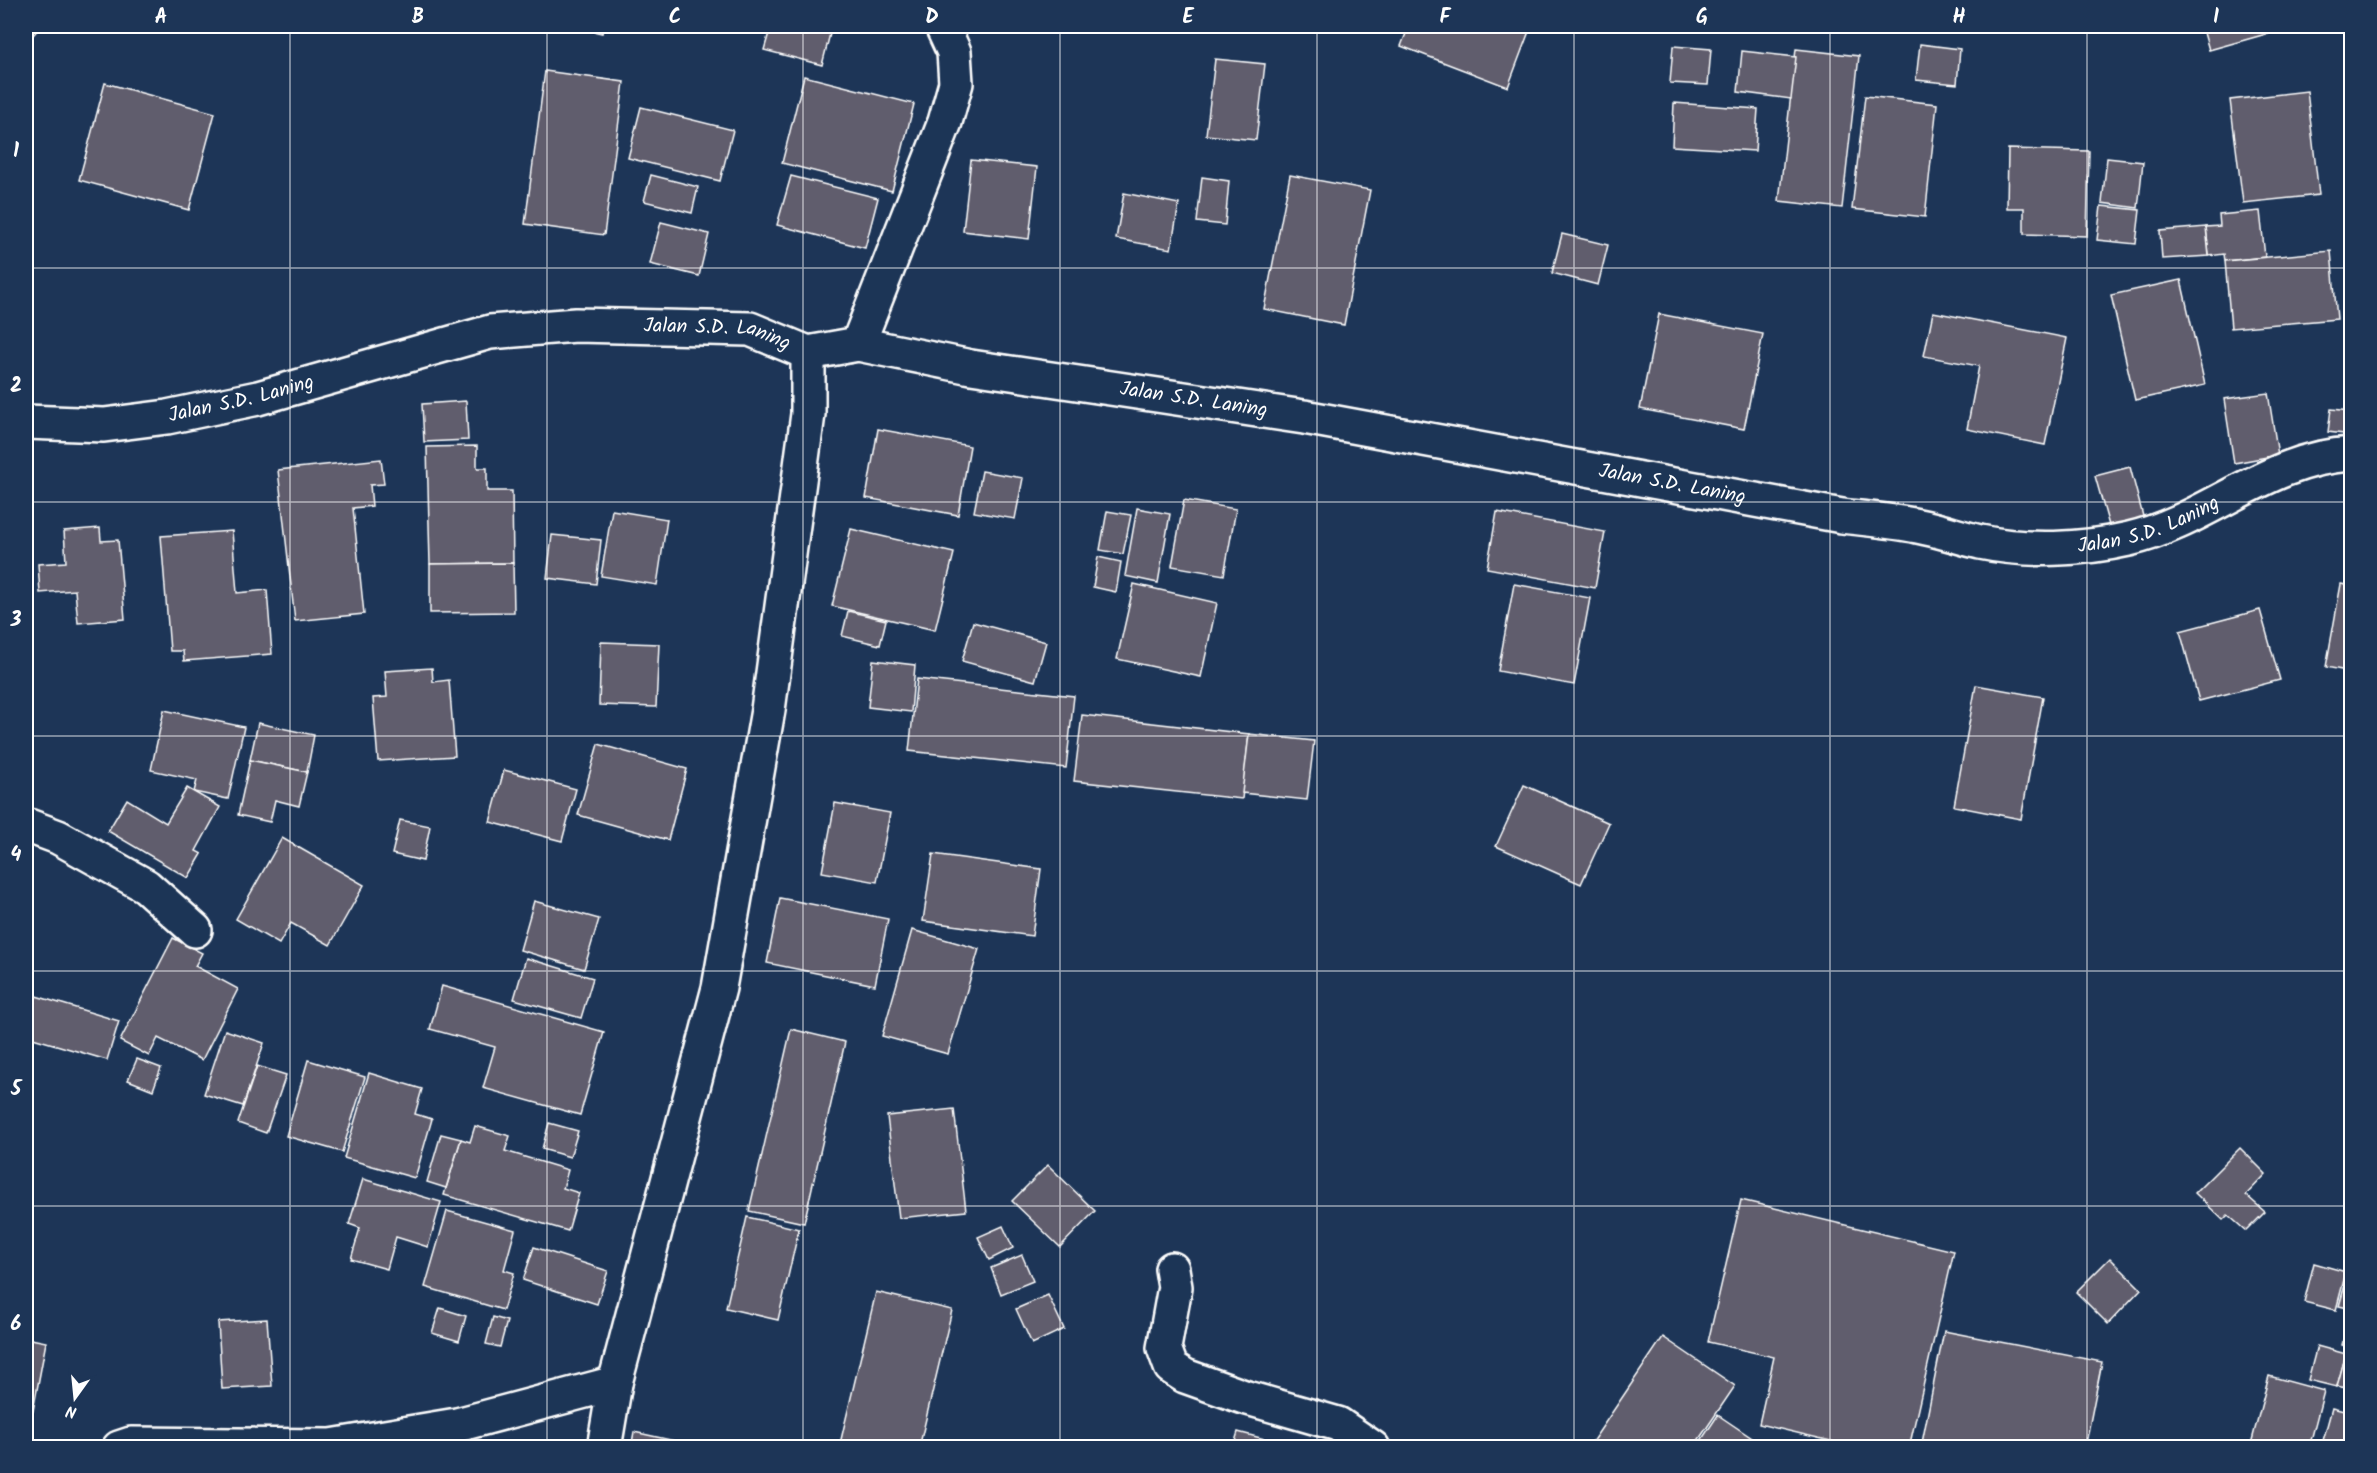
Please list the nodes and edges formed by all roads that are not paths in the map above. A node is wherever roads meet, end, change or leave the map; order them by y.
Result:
1 (942, 26) edge
2 (858, 344) junction
3 (808, 353) junction
4 (26, 422) edge
5 (2352, 454) edge
6 (26, 825) edge
7 (195, 930) dead end
8 (1172, 1269) dead end
9 (615, 1383) junction
10 (119, 1448) edge
11 (604, 1448) edge
12 (1373, 1448) edge

1 - 2 street
2 - 3 street, Jalan S.D. Laning
2 - 5 street, Jalan S.D. Laning
3 - 4 street, Jalan S.D. Laning
3 - 9 street
6 - 7 street
8 - 12 street
9 - 10 street
9 - 11 street

